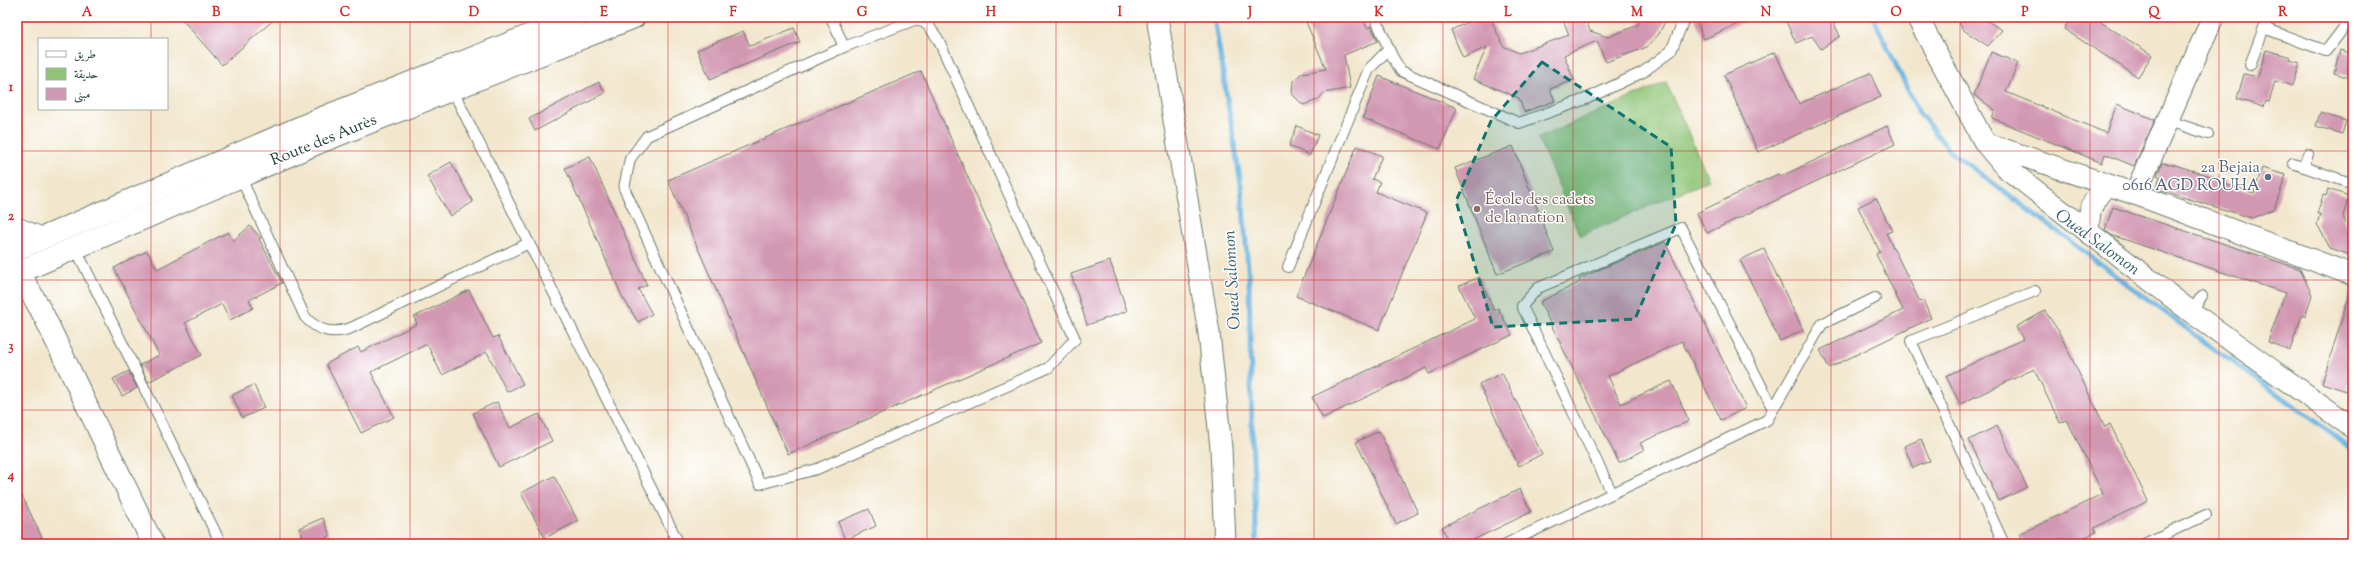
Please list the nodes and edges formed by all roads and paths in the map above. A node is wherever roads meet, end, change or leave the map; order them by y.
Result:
1 (576, 17) edge
2 (831, 17) edge
3 (1157, 17) edge
4 (1375, 17) edge
5 (1685, 17) edge
6 (1917, 17) edge
7 (2213, 17) edge
8 (2268, 17) edge
9 (2352, 17) edge
10 (626, 18) edge
11 (596, 24) edge
12 (2260, 29) junction
13 (844, 47) junction
14 (1389, 49) junction
15 (2250, 65) dead end
16 (452, 89) junction
17 (2166, 120) junction
18 (2208, 134) dead end
19 (1984, 143) junction
20 (2308, 154) dead end
21 (2293, 163) dead end
22 (2304, 167) junction
23 (240, 176) junction
24 (2353, 184) edge
25 (2108, 185) junction
26 (2135, 194) junction
27 (67, 227) junction
28 (17, 228) edge
29 (2089, 233) junction
30 (41, 238) junction
31 (529, 243) junction
32 (75, 247) junction
33 (17, 249) edge
34 (1288, 267) dead end
35 (18, 271) edge
36 (2353, 275) edge
37 (2035, 291) dead end
38 (1875, 298) dead end
39 (1773, 409) junction
40 (2353, 428) edge
41 (1612, 494) junction
42 (2206, 515) dead end
43 (153, 544) edge
44 (221, 544) edge
45 (679, 544) edge
46 (1225, 544) edge
47 (1506, 544) edge
48 (2004, 544) edge
49 (2144, 544) edge

1 - 27 street, Route des Aurès
2 - 13 lane
3 - 46 street
4 - 14 lane
5 - 14 lane
6 - 19 street
7 - 17 street
8 - 12 lane
9 - 12 lane
10 - 11 street, Route des Aurès
11 - 16 street, Route des Aurès
12 - 15 lane
13 - 13 lane
14 - 34 lane
16 - 23 street, Route des Aurès
16 - 31 lane
17 - 18 lane
17 - 26 street
19 - 25 street
19 - 29 street
20 - 22 lane
21 - 22 lane
22 - 24 lane
23 - 31 lane
23 - 32 street, Route des Aurès
25 - 26 street
25 - 29 street
26 - 36 street
27 - 30 street, Route des Aurès
27 - 32 street
28 - 30 street
29 - 40 street
30 - 33 street, Route des Aurès
31 - 45 lane
32 - 35 street, Route des Aurès
32 - 44 lane
35 - 43 street
37 - 48 lane
38 - 39 lane
39 - 41 lane
39 - 41 lane
41 - 47 lane
42 - 49 lane

